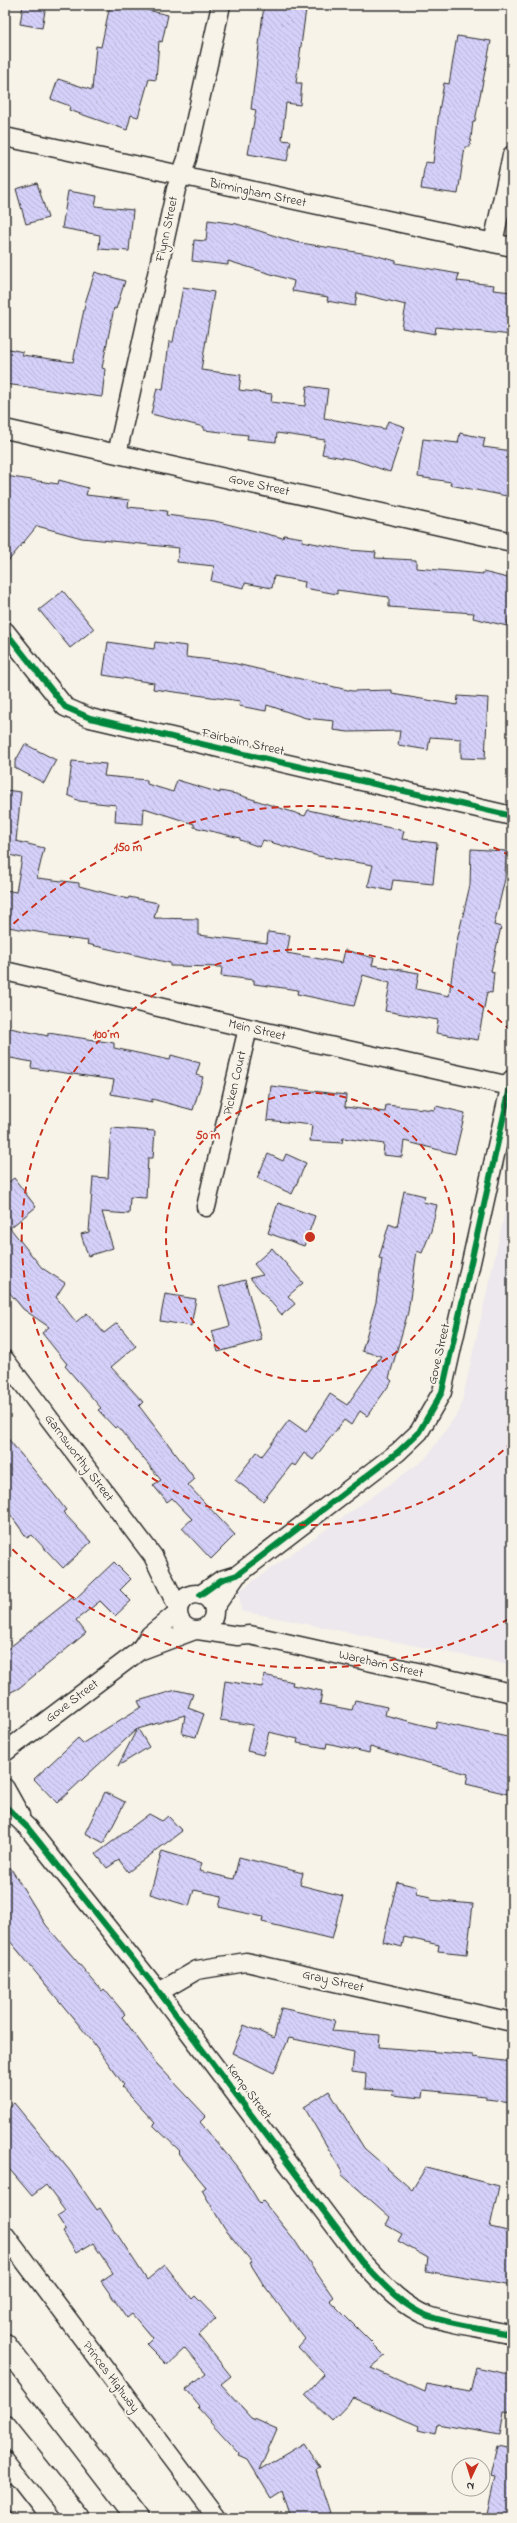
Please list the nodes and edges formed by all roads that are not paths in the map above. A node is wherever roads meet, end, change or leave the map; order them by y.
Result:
1 (222, 5) edge
2 (5, 137) edge
3 (512, 155) edge
4 (180, 177) junction
5 (493, 243) junction
6 (512, 247) edge
7 (5, 429) edge
8 (117, 454) junction
9 (512, 542) edge
10 (5, 631) edge
11 (512, 816) edge
12 (5, 971) edge
13 (248, 1028) junction
14 (511, 1082) edge
15 (206, 1207) dead end
16 (5, 1360) edge
17 (153, 1556) junction
18 (236, 1575) junction
19 (199, 1595) junction
20 (178, 1610) junction
21 (214, 1610) junction
22 (196, 1630) junction
23 (250, 1635) junction
24 (140, 1651) junction
25 (512, 1693) edge
26 (5, 1752) edge
27 (5, 1788) edge
28 (5, 1806) edge
29 (28, 1828) junction
30 (159, 1992) junction
31 (512, 2022) edge
32 (5, 2235) edge
33 (512, 2335) edge
34 (5, 2345) edge
35 (5, 2427) edge
36 (5, 2491) edge
37 (26, 2518) edge
38 (78, 2518) edge
39 (138, 2518) edge
40 (217, 2518) edge

1 - 4 street, Flynn Street
2 - 4 street, Birmingham Street
3 - 5 street
4 - 5 street, Birmingham Street
4 - 8 street, Flynn Street
5 - 6 street, Birmingham Street
7 - 8 street, Gove Street
8 - 9 street, Gove Street
10 - 11 street, Fairbairn Street
12 - 13 street, Mein Street
13 - 14 street, Mein Street
13 - 15 street, Picken Court
14 - 18 street, Gove Street
16 - 17 street, Garnsworthy Street
17 - 19 street, Garnsworthy Street
17 - 20 street, Garnsworthy Street
18 - 19 street, Gove Street
18 - 21 street, Gove Street
19 - 20 street
19 - 21 street
20 - 22 street
20 - 24 street, Gove Street
21 - 22 street
21 - 23 street, Wareham Street
22 - 23 street, Wareham Street
22 - 24 street, Gove Street
23 - 25 street, Wareham Street
24 - 26 street, Gove Street
27 - 29 street, Kemp Street
28 - 29 street, Kemp Street
29 - 30 street, Kemp Street
30 - 31 street, Gray Street
30 - 33 street, Kemp Street
32 - 40 street, Princes Highway
34 - 39 highway
35 - 38 highway
36 - 37 street

